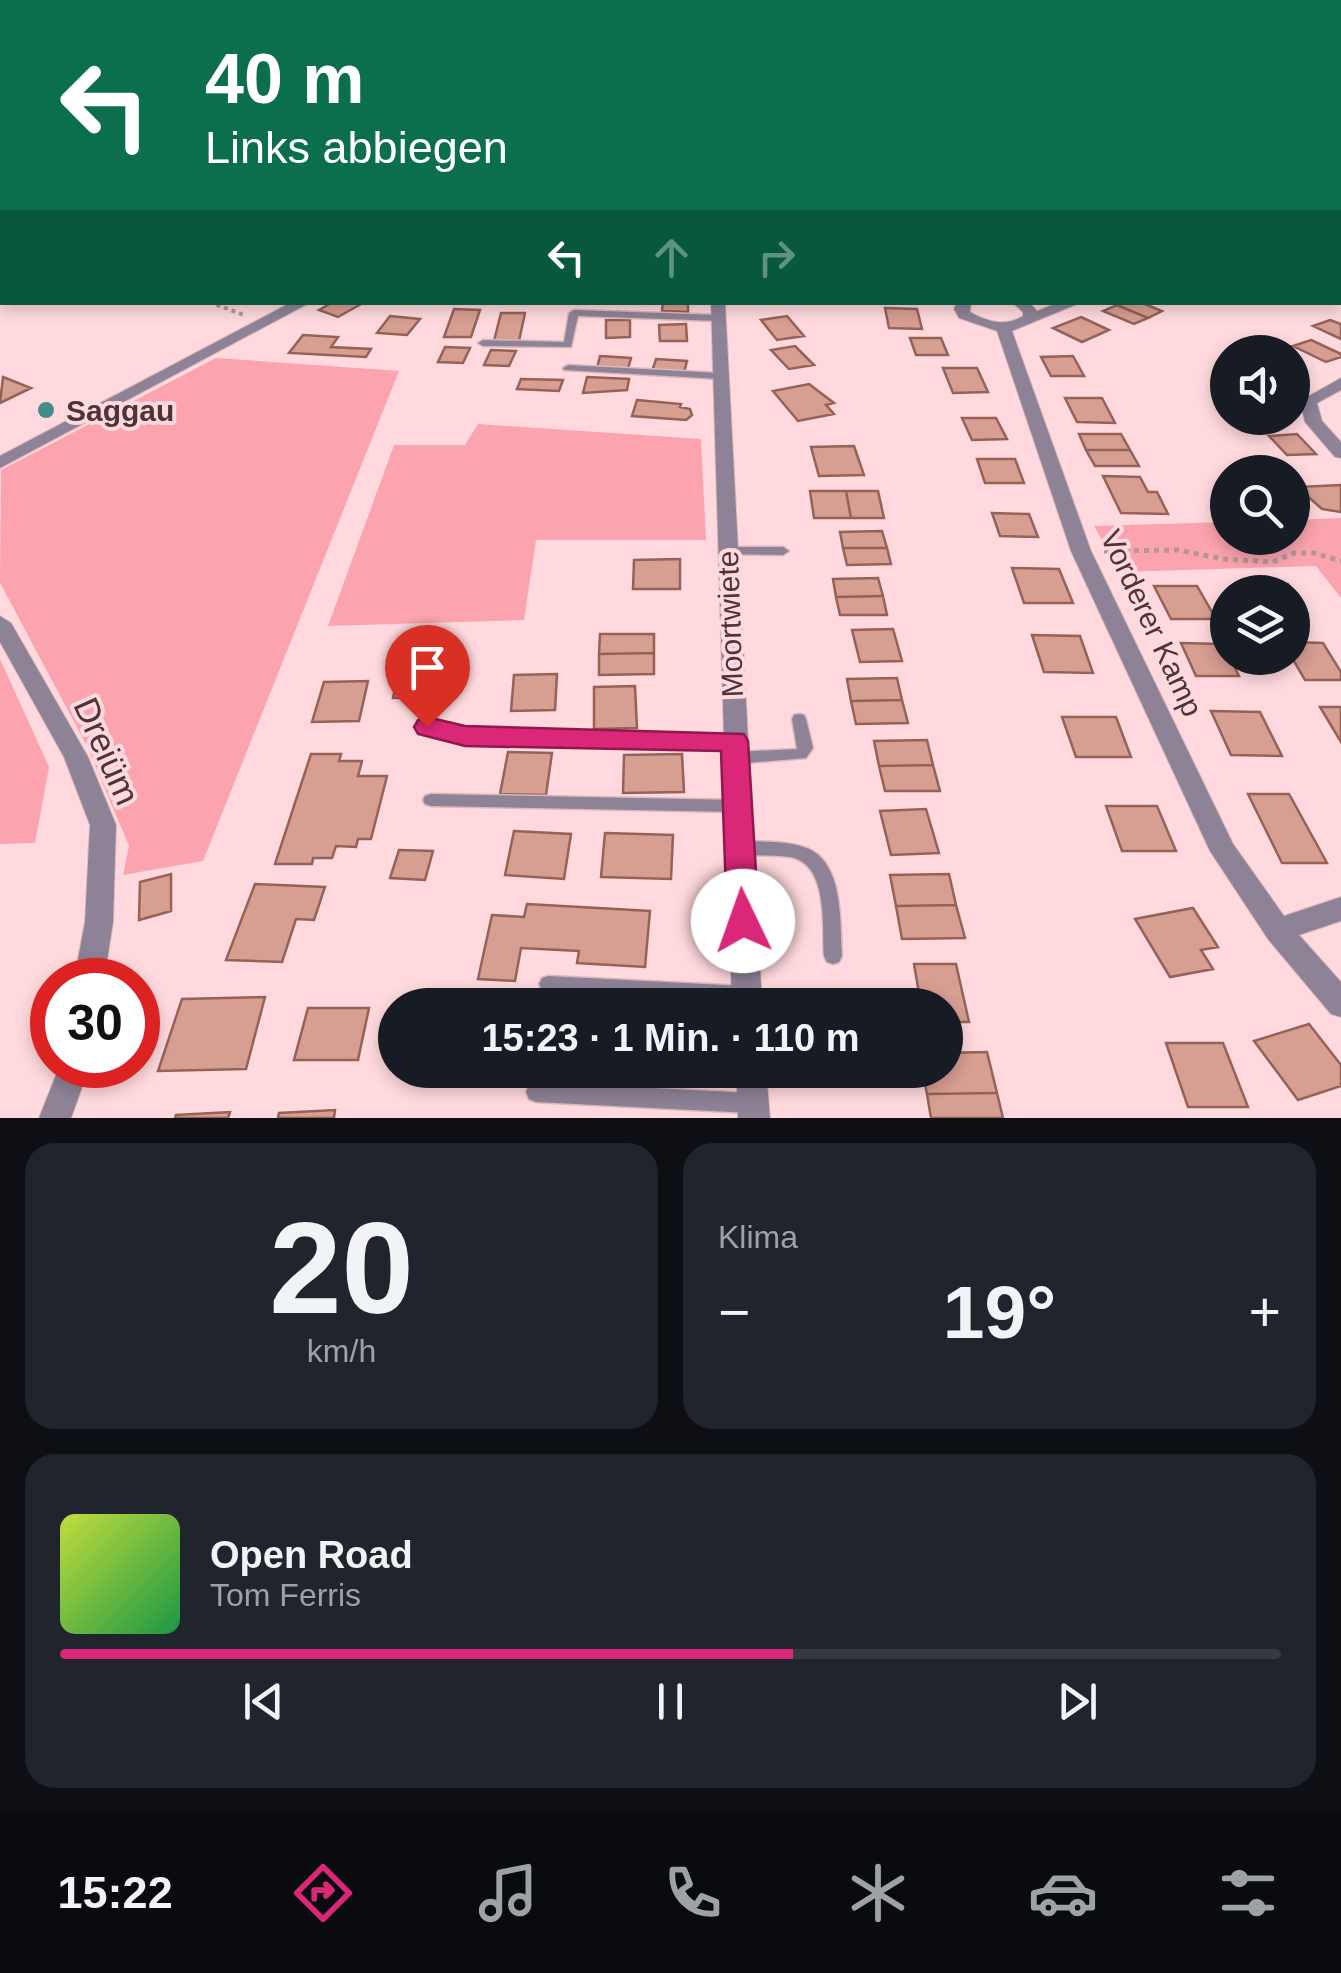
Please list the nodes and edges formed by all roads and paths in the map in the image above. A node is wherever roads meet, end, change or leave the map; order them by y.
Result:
1 (218, 305) edge
2 (298, 305) edge
3 (963, 305) edge
4 (1024, 305) edge
5 (1067, 305) edge
6 (718, 310) edge
7 (1031, 318) junction
8 (266, 322) junction
9 (1003, 327) junction
10 (483, 343) dead end
11 (568, 368) dead end
12 (720, 376) junction
13 (1341, 382) edge
14 (1341, 453) edge
15 (0, 463) edge
16 (783, 550) dead end
17 (727, 551) junction
18 (1081, 551) junction
19 (1341, 561) edge
20 (0, 623) edge
21 (799, 719) dead end
22 (427, 727) dead end
23 (734, 750) junction
24 (431, 800) dead end
25 (737, 806) junction
26 (739, 848) junction
27 (1341, 910) edge
28 (1278, 930) junction
29 (833, 956) dead end
30 (92, 958) edge
31 (548, 984) dead end
32 (598, 988) edge
33 (746, 988) edge
34 (1341, 1004) edge
35 (66, 1088) edge
36 (536, 1092) dead end
37 (753, 1111) edge
38 (55, 1118) edge

1 - 8 path
2 - 8 street
3 - 9 street
4 - 7 street
5 - 7 street
6 - 10 lane
6 - 12 street, Moortwiete
7 - 9 street
8 - 15 street
9 - 18 street, Vorderer Kamp
11 - 12 lane
12 - 17 street, Moortwiete
13 - 14 street
16 - 17 lane
17 - 23 street, Moortwiete
18 - 19 path
18 - 28 street, Vorderer Kamp
20 - 30 street, Dreiüm
21 - 23 lane
22 - 23 lane
23 - 25 street, Moortwiete
24 - 25 lane
25 - 26 street, Moortwiete
26 - 29 lane
26 - 33 street, Moortwiete
27 - 28 street
28 - 34 street, Vorderer Kamp
31 - 32 lane
35 - 38 street
36 - 37 lane

